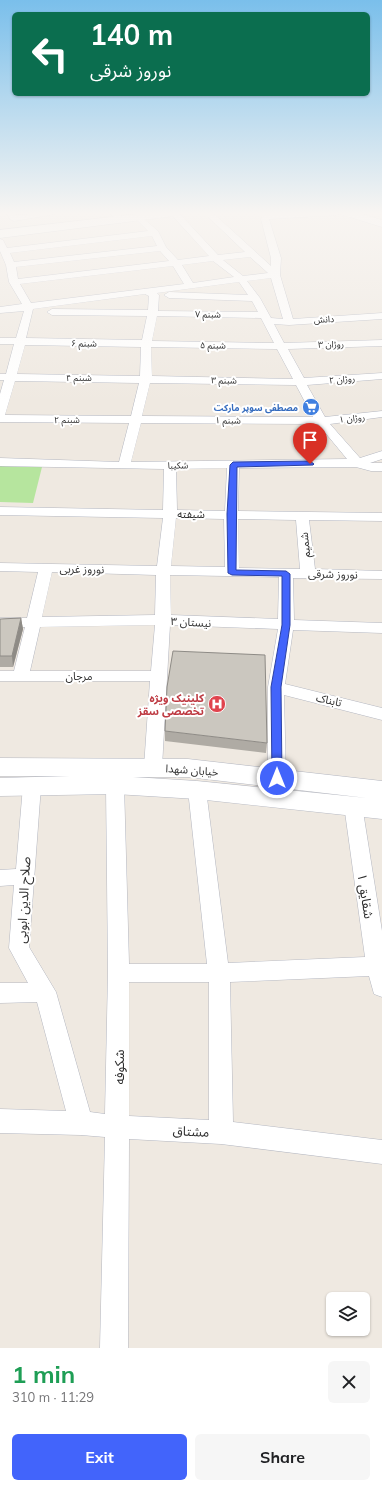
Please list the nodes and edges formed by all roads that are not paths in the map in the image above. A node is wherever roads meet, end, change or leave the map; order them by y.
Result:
1 (275, 275) edge
2 (12, 276) edge
3 (60, 276) edge
4 (76, 276) edge
5 (184, 276) edge
6 (237, 276) edge
7 (264, 276) edge
8 (240, 278) junction
9 (14, 282) junction
10 (190, 285) junction
11 (88, 292) junction
12 (150, 293) junction
13 (255, 298) junction
14 (29, 309) junction
15 (0, 310) edge
16 (153, 313) junction
17 (382, 316) edge
18 (265, 318) junction
19 (289, 322) junction
20 (0, 341) edge
21 (21, 341) junction
22 (382, 343) edge
23 (146, 344) junction
24 (281, 346) junction
25 (382, 376) edge
26 (0, 377) edge
27 (12, 377) junction
28 (146, 378) junction
29 (301, 382) junction
30 (0, 414) edge
31 (382, 414) edge
32 (0, 418) edge
33 (135, 419) junction
34 (321, 421) junction
35 (382, 455) edge
36 (0, 462) edge
37 (357, 463) junction
38 (233, 465) junction
39 (124, 466) junction
40 (170, 466) junction
41 (382, 467) edge
42 (0, 511) edge
43 (170, 514) junction
44 (231, 514) junction
45 (302, 516) junction
46 (382, 517) edge
47 (0, 567) edge
48 (46, 569) junction
49 (163, 571) junction
50 (232, 573) junction
51 (286, 574) junction
52 (308, 574) junction
53 (382, 575) edge
54 (163, 620) junction
55 (0, 623) edge
56 (33, 623) junction
57 (286, 625) junction
58 (382, 628) edge
59 (21, 675) junction
60 (0, 676) edge
61 (158, 676) junction
62 (276, 687) junction
63 (382, 714) edge
64 (0, 767) edge
65 (153, 767) junction
66 (277, 778) junction
67 (115, 785) junction
68 (32, 786) junction
69 (0, 787) edge
70 (197, 790) junction
71 (382, 790) edge
72 (353, 805) junction
73 (382, 809) edge
74 (24, 877) junction
75 (0, 878) edge
76 (377, 966) junction
77 (119, 973) junction
78 (219, 973) junction
79 (382, 987) edge
80 (45, 992) junction
81 (0, 993) edge
82 (0, 1121) edge
83 (81, 1123) junction
84 (118, 1127) junction
85 (221, 1132) junction
86 (382, 1152) edge
87 (114, 1348) edge

1 - 19 street
2 - 9 street
3 - 9 street
4 - 11 street
5 - 10 street
6 - 8 street
7 - 8 street
8 - 10 street
8 - 13 street
9 - 14 street
10 - 12 street
11 - 12 street
11 - 14 street
12 - 13 street
12 - 16 street
13 - 18 street
14 - 15 street
14 - 16 street, شبنم ۷
14 - 21 street
16 - 18 street, شبنم ۷
16 - 23 street
17 - 19 street, دانش
18 - 19 street, دانش
18 - 24 street
20 - 21 street, شبنم ۶
21 - 23 street, شبنم ۶
21 - 27 street
22 - 24 street, روژان ۳
23 - 24 street, شبنم ۵
23 - 28 street
24 - 29 street
25 - 29 street, روژان ۲
26 - 27 street, شبنم ۴
27 - 28 street, شبنم ۴
27 - 30 street
28 - 29 street, شبنم ۳
28 - 33 street
29 - 34 street
31 - 34 street, روژان ۱
32 - 33 street, شبنم ۲
33 - 34 street, شبنم ۱
33 - 39 street
34 - 37 street
35 - 37 street
36 - 39 street, شکیبا
37 - 38 street, شکیبا
37 - 41 street
38 - 40 street, شکیبا
38 - 44 street
39 - 40 street, شکیبا
40 - 43 street
42 - 43 street, شیفته
43 - 44 street, شیفته
43 - 49 street
44 - 45 street, شیفته
44 - 50 street
45 - 46 street, شیفته
45 - 52 street, شمیم
47 - 48 street, نوروز غربی
48 - 49 street, نوروز غربی
48 - 56 street
49 - 50 street, نوروز شرقی
49 - 54 street
50 - 51 street, نوروز شرقی
51 - 52 street, نوروز شرقی
51 - 57 street
52 - 53 street, نوروز شرقی
54 - 56 street, نیستان ۳
54 - 57 street, نیستان ۳
54 - 61 street
55 - 56 street, نیستان ۳
56 - 59 street
57 - 58 street, نیستان ۳
57 - 62 street
59 - 60 street, مرجان
59 - 61 street, مرجان
61 - 65 street
62 - 63 street, تابناک
62 - 66 street
64 - 65 main road, خیابان شهدا
65 - 66 main road, خیابان شهدا
66 - 71 main road, خیابان شهدا
67 - 68 main road, خیابان شهدا
67 - 70 main road, خیابان شهدا
67 - 77 street, شکوفه
68 - 69 main road, خیابان شهدا
68 - 74 street, صلاح الدین ابوبی
70 - 72 main road, خیابان شهدا
70 - 78 street
72 - 73 main road, خیابان شهدا
72 - 76 street, شقایق ۱
74 - 75 street
74 - 80 street, صلاح الدین ابوبی
76 - 78 street
76 - 79 street, شقایق ۱
77 - 78 street
77 - 84 street, شکوفه
78 - 85 street
80 - 81 street
80 - 83 street, صلاح الدین ابوبی
82 - 83 street, مشتاق
83 - 84 street, مشتاق
84 - 85 street, مشتاق
84 - 87 street, شکوفه
85 - 86 street, مشتاق

